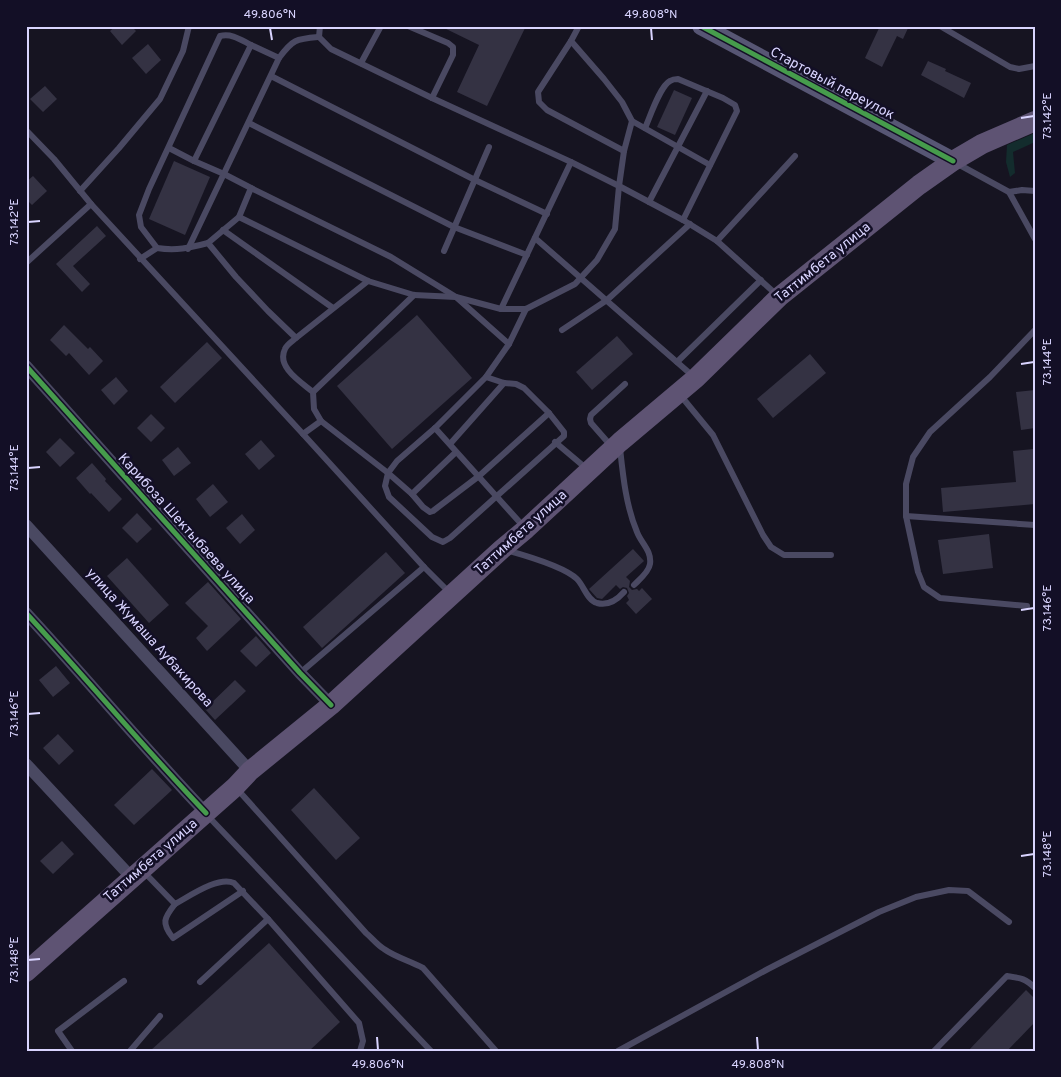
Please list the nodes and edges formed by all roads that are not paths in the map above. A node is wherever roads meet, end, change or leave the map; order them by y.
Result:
1 (189, 26) edge
2 (320, 26) edge
3 (381, 26) edge
4 (408, 26) edge
5 (579, 26) edge
6 (701, 26) edge
7 (940, 26) edge
8 (319, 37) junction
9 (571, 41) junction
10 (251, 45) junction
11 (279, 58) junction
12 (361, 63) junction
13 (1035, 66) edge
14 (271, 76) junction
15 (707, 91) junction
16 (432, 98) junction
17 (632, 121) junction
18 (1035, 121) edge
19 (248, 123) junction
20 (645, 128) junction
21 (26, 130) edge
22 (489, 147) dead end
23 (678, 147) junction
24 (168, 148) junction
25 (624, 151) junction
26 (795, 156) dead end
27 (194, 161) junction
28 (953, 161) junction
29 (571, 162) junction
30 (710, 165) junction
31 (224, 174) junction
32 (475, 180) junction
33 (618, 186) junction
34 (251, 188) junction
35 (80, 191) junction
36 (1035, 191) edge
37 (1009, 192) junction
38 (649, 202) junction
39 (91, 204) junction
40 (547, 214) junction
41 (239, 217) junction
42 (683, 220) junction
43 (690, 224) junction
44 (454, 227) junction
45 (223, 230) junction
46 (1034, 236) edge
47 (535, 238) junction
48 (717, 241) junction
49 (208, 243) junction
50 (157, 248) junction
51 (188, 249) junction
52 (444, 251) dead end
53 (527, 254) junction
54 (140, 258) junction
55 (26, 262) edge
56 (581, 278) junction
57 (761, 280) junction
58 (368, 281) junction
59 (414, 295) junction
60 (456, 297) junction
61 (780, 297) junction
62 (607, 300) junction
63 (333, 308) junction
64 (501, 309) junction
65 (526, 309) junction
66 (562, 330) dead end
67 (1035, 330) edge
68 (296, 338) junction
69 (509, 344) junction
70 (677, 362) junction
71 (26, 366) edge
72 (486, 377) junction
73 (696, 378) junction
74 (504, 383) junction
75 (625, 384) dead end
76 (313, 392) junction
77 (678, 393) junction
78 (549, 413) junction
79 (322, 421) junction
80 (435, 428) junction
81 (303, 434) junction
82 (556, 442) junction
83 (450, 444) junction
84 (616, 445) junction
85 (456, 452) junction
86 (588, 471) junction
87 (388, 473) junction
88 (479, 476) junction
89 (412, 494) junction
90 (497, 497) junction
91 (906, 516) junction
92 (26, 525) edge
93 (1035, 525) edge
94 (526, 529) junction
95 (502, 548) junction
96 (831, 555) dead end
97 (424, 567) junction
98 (634, 585) dead end
99 (624, 592) dead end
100 (452, 595) junction
101 (1027, 606) dead end
102 (26, 613) edge
103 (300, 673) junction
104 (331, 705) junction
105 (26, 764) edge
106 (250, 771) junction
107 (235, 787) junction
108 (206, 813) junction
109 (137, 874) junction
110 (243, 891) junction
111 (175, 904) junction
112 (268, 918) junction
113 (1009, 922) dead end
114 (26, 972) edge
115 (1031, 980) edge
116 (124, 981) dead end
117 (200, 982) dead end
118 (1035, 988) edge
119 (160, 1016) dead end
120 (72, 1051) edge
121 (130, 1051) edge
122 (360, 1051) edge
123 (431, 1051) edge
124 (496, 1051) edge
125 (618, 1051) edge
126 (934, 1051) edge

1 - 35 lane
2 - 8 lane
3 - 12 lane
4 - 16 lane
5 - 9 lane
6 - 28 street, Стартовый переулок
7 - 13 lane
8 - 11 lane
8 - 12 lane
9 - 17 lane
9 - 25 lane
10 - 11 lane
10 - 24 lane
10 - 27 lane
11 - 14 lane
12 - 16 lane
14 - 19 lane
14 - 32 lane
15 - 20 lane
15 - 23 lane
15 - 30 lane
16 - 29 lane
17 - 20 lane
17 - 25 lane
18 - 28 main road, Таттимбета улица
19 - 31 lane
19 - 44 lane
20 - 23 lane
21 - 35 lane
22 - 32 lane
23 - 30 lane
23 - 38 lane
24 - 27 lane
24 - 50 lane
25 - 33 lane
26 - 48 lane
27 - 31 lane
28 - 37 lane
28 - 61 main road, Таттимбета улица
29 - 33 lane
29 - 40 lane
30 - 42 lane
31 - 34 lane
31 - 51 lane
32 - 40 lane
32 - 44 lane
33 - 38 lane
33 - 56 lane
34 - 41 lane
34 - 60 lane
35 - 39 lane
36 - 37 lane
37 - 46 lane
38 - 42 lane
39 - 54 lane
39 - 55 lane
40 - 47 lane
41 - 45 lane
41 - 58 lane
42 - 43 lane
43 - 48 lane
43 - 62 lane
44 - 52 lane
44 - 53 lane
45 - 49 lane
45 - 63 lane
47 - 53 lane
47 - 56 lane
48 - 57 lane
49 - 51 lane
49 - 68 lane
50 - 51 lane
50 - 54 lane
53 - 64 lane
54 - 81 lane
56 - 62 lane
56 - 65 lane
57 - 61 lane
57 - 70 lane
58 - 59 lane
58 - 63 lane
59 - 60 lane
59 - 76 lane
60 - 64 lane
60 - 69 lane
61 - 73 main road, Таттимбета улица
62 - 66 lane
62 - 70 lane
63 - 68 lane
64 - 65 lane
65 - 69 lane
67 - 91 lane
68 - 76 lane
69 - 72 lane
70 - 73 lane
71 - 103 street, Карибоза Шектыбаева улица
72 - 74 lane
72 - 80 lane
73 - 77 main road, Таттимбета улица
74 - 78 lane
74 - 83 lane
75 - 84 lane
76 - 79 lane
77 - 84 main road, Таттимбета улица
77 - 96 lane
78 - 82 lane
78 - 88 lane
79 - 81 lane
79 - 87 lane
80 - 83 lane
80 - 87 lane
81 - 97 lane
82 - 86 lane
82 - 90 lane
83 - 85 lane
84 - 86 main road, Таттимбета улица
84 - 98 lane
85 - 88 lane
85 - 89 lane
86 - 94 main road, Таттимбета улица
87 - 89 lane
87 - 90 lane
88 - 89 lane
88 - 90 lane
90 - 94 lane
91 - 93 lane
91 - 101 lane
92 - 106 street, улица Жумаша Аубакирова
94 - 95 main road, Таттимбета улица
95 - 99 lane
95 - 100 main road, Таттимбета улица
97 - 100 lane
97 - 103 lane
100 - 104 main road, Таттимбета улица
102 - 108 street
103 - 104 street, Карибоза Шектыбаева улица
104 - 106 main road, Таттимбета улица
105 - 109 street
106 - 107 main road, Таттимбета улица
107 - 108 main road, Таттимбета улица
107 - 124 lane
108 - 109 main road, Таттимбета улица
108 - 123 lane
109 - 111 lane
109 - 114 main road, Таттимбета улица
110 - 111 lane
110 - 111 lane
110 - 112 lane
112 - 117 lane
112 - 122 lane
113 - 125 lane
115 - 118 lane
115 - 126 lane
116 - 120 lane
119 - 121 lane

